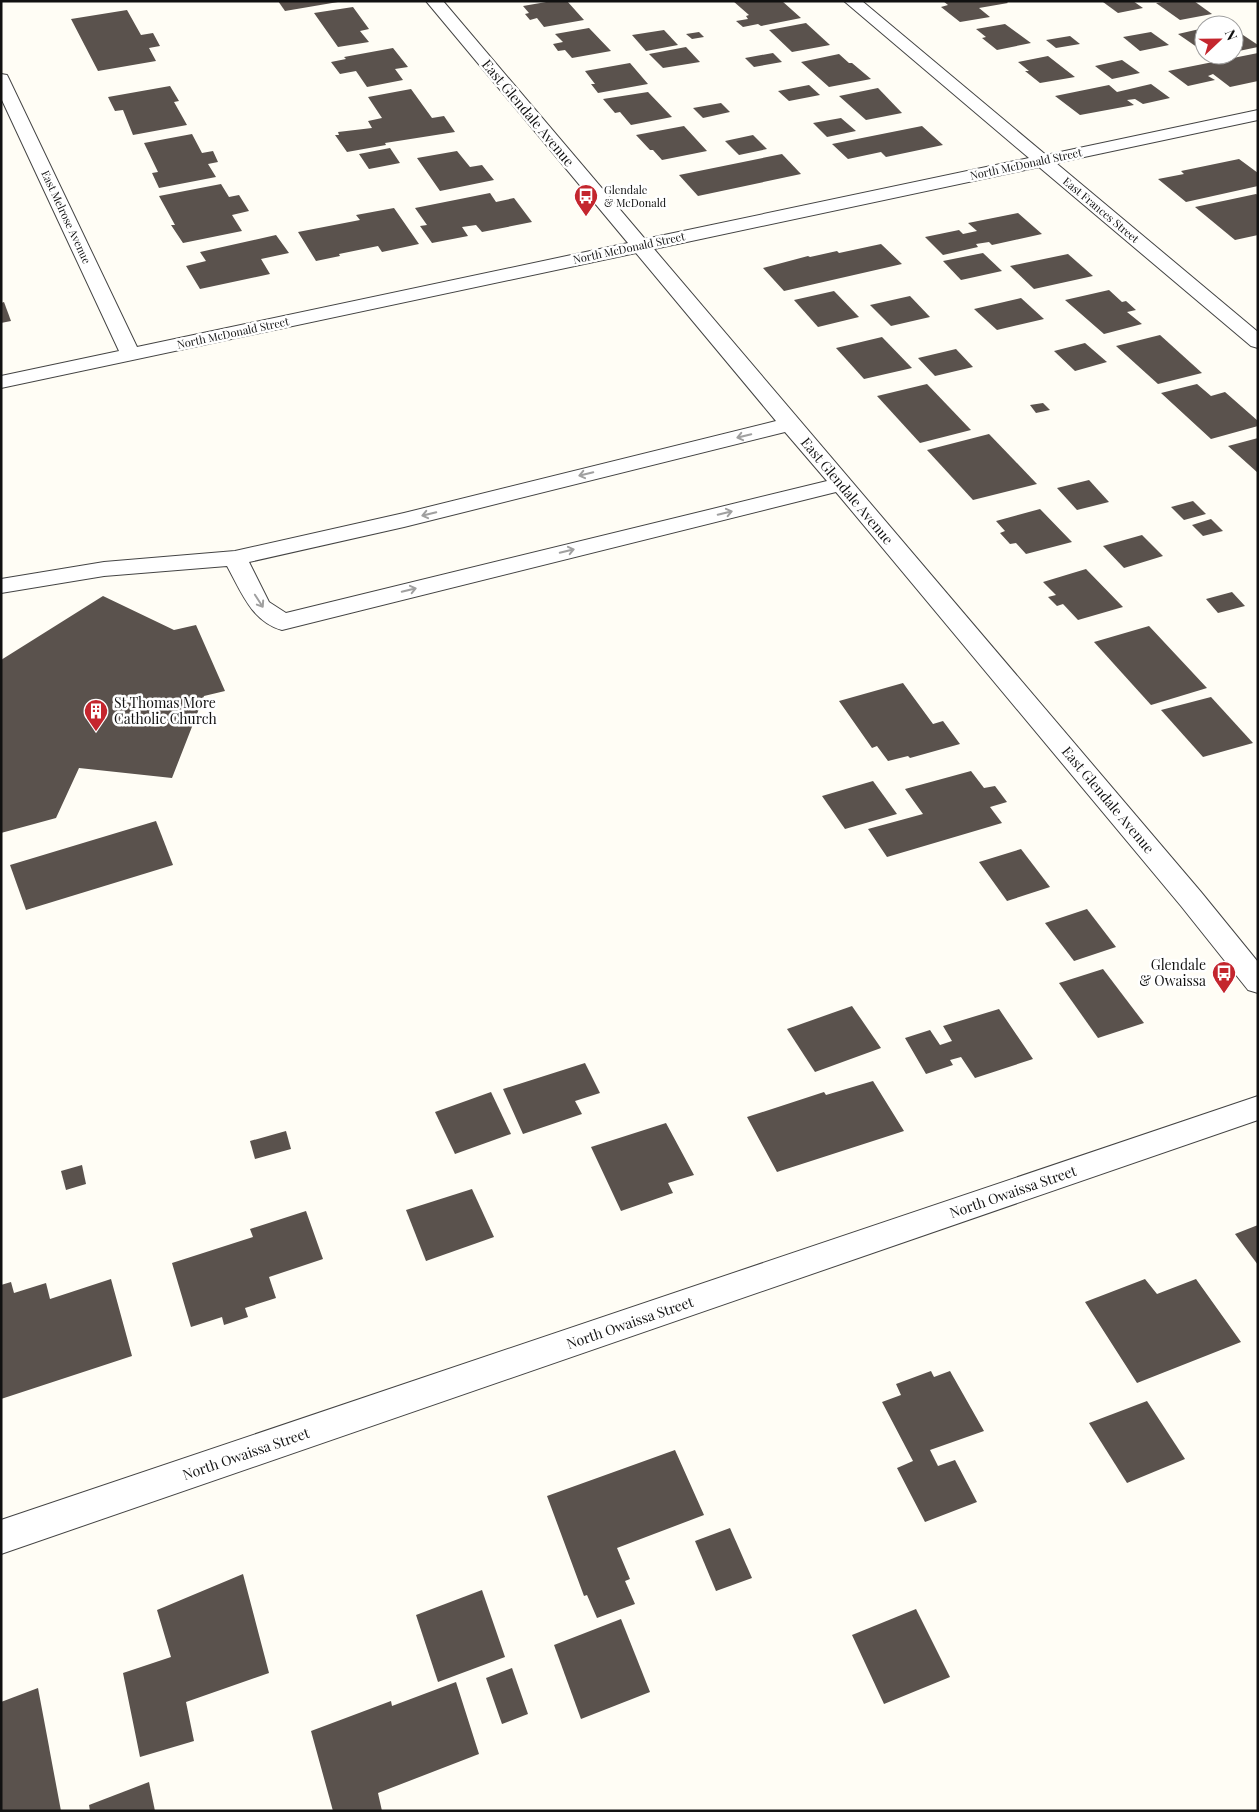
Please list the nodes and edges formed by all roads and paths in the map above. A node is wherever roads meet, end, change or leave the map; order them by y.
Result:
1 (434, 1) edge
2 (852, 1) edge
3 (1, 79) edge
4 (1258, 114) edge
5 (1042, 160) junction
6 (640, 246) junction
7 (1258, 342) edge
8 (130, 355) junction
9 (1, 382) edge
10 (791, 424) junction
11 (842, 484) junction
12 (236, 558) junction
13 (1, 586) edge
14 (1258, 982) edge
15 (1258, 1108) edge
16 (1, 1537) edge

1 - 6 street, East Glendale Avenue
2 - 5 street, East Frances Street
3 - 8 street, East Melrose Avenue
4 - 5 street, North McDonald Street
5 - 6 street, North McDonald Street
5 - 7 street, East Frances Street
6 - 8 street, North McDonald Street
6 - 10 street, East Glendale Avenue
8 - 9 street, North McDonald Street
10 - 11 street, East Glendale Avenue
10 -> 12 street
12 -> 11 street
11 - 14 street, East Glendale Avenue
12 - 13 street
15 - 16 street, North Owaissa Street

